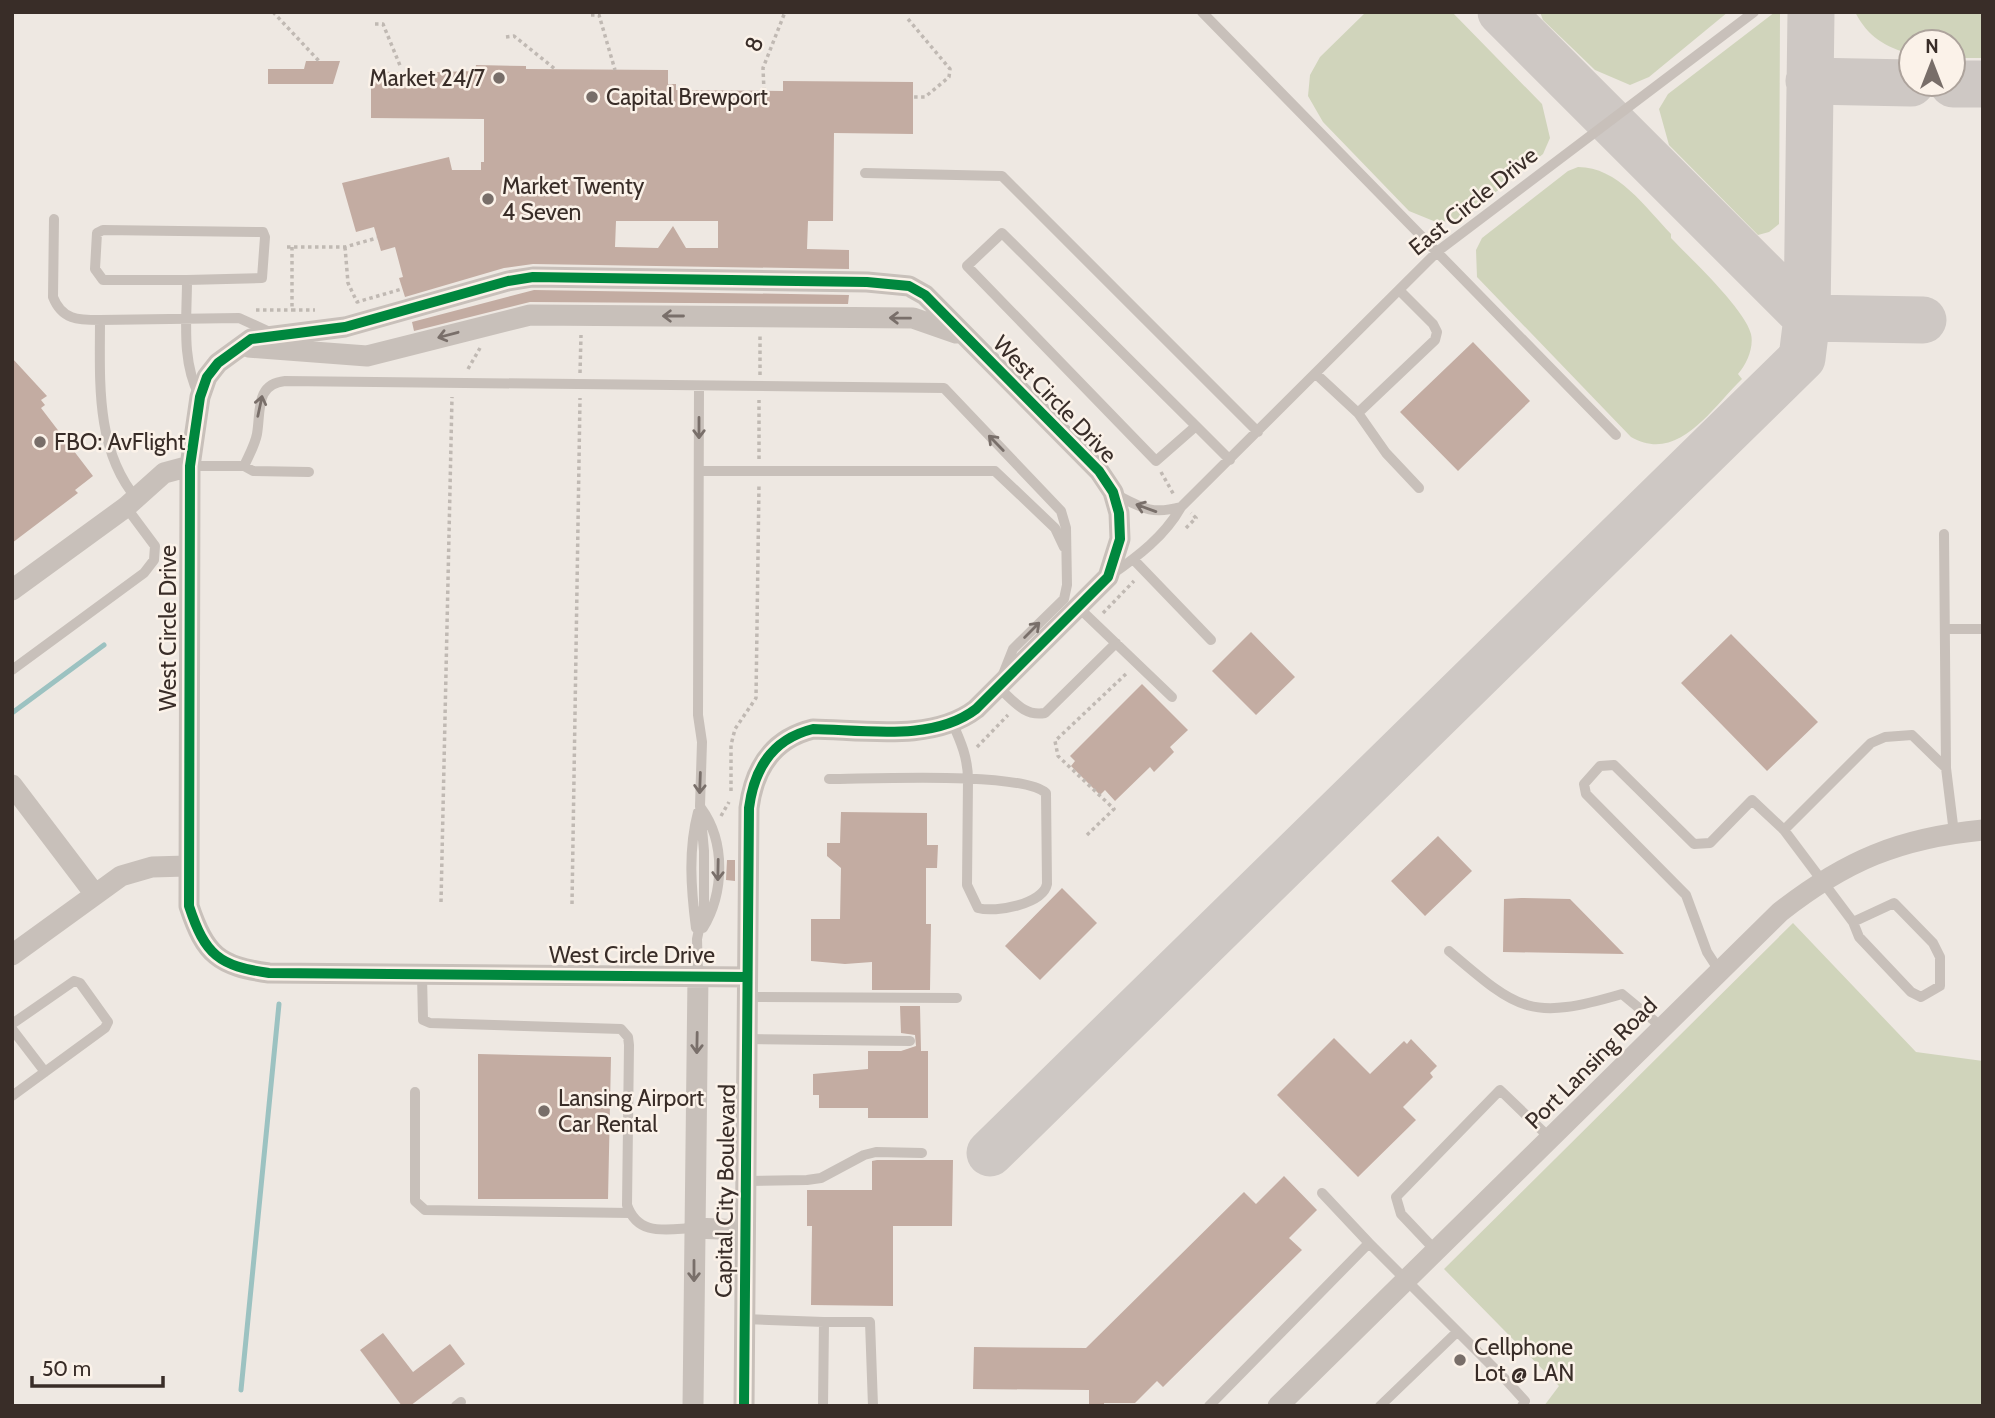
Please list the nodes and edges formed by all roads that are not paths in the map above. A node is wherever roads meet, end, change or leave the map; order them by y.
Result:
1 (1202, 12) edge
2 (1754, 12) edge
3 (865, 173) dead end
4 (54, 219) dead end
5 (1438, 251) junction
6 (187, 280) junction
7 (1400, 290) junction
8 (187, 318) junction
9 (100, 320) junction
10 (276, 334) junction
11 (965, 337) junction
12 (233, 350) junction
13 (1316, 374) junction
14 (699, 386) junction
15 (200, 397) junction
16 (1359, 413) junction
17 (1196, 426) junction
18 (1258, 432) junction
19 (1616, 435) dead end
20 (1230, 460) junction
21 (190, 466) junction
22 (244, 466) junction
23 (699, 471) junction
24 (309, 472) dead end
25 (1419, 488) dead end
26 (1113, 492) junction
27 (131, 503) junction
28 (1181, 507) junction
29 (1944, 534) dead end
30 (1066, 552) junction
31 (1133, 559) junction
32 (1108, 577) junction
33 (12, 590) edge
34 (1078, 607) junction
35 (1947, 629) junction
36 (1983, 629) edge
37 (1211, 640) dead end
38 (1112, 647) junction
39 (12, 670) edge
40 (998, 687) junction
41 (1172, 697) dead end
42 (952, 723) junction
43 (1946, 768) junction
44 (828, 779) dead end
45 (968, 780) junction
46 (12, 785) edge
47 (1784, 830) junction
48 (1983, 830) edge
49 (1954, 833) junction
50 (187, 866) junction
51 (1820, 880) junction
52 (94, 893) junction
53 (1853, 922) junction
54 (1449, 951) dead end
55 (12, 955) edge
56 (1720, 972) junction
57 (422, 975) junction
58 (698, 975) junction
59 (747, 987) junction
60 (957, 998) dead end
61 (12, 1026) edge
62 (1663, 1028) junction
63 (747, 1039) junction
64 (910, 1041) dead end
65 (45, 1072) junction
66 (415, 1092) dead end
67 (12, 1096) edge
68 (1551, 1139) junction
69 (922, 1153) dead end
70 (746, 1181) junction
71 (1322, 1193) dead end
72 (630, 1213) junction
73 (694, 1228) junction
74 (745, 1230) junction
75 (1369, 1243) junction
76 (1437, 1252) junction
77 (1406, 1282) junction
78 (744, 1320) junction
79 (824, 1321) junction
80 (1457, 1332) junction
81 (693, 1406) edge
82 (744, 1406) edge
83 (823, 1406) edge
84 (873, 1406) edge
85 (1209, 1406) edge
86 (1278, 1406) edge
87 (1380, 1406) edge
88 (1522, 1406) edge

1 - 5 lane
2 - 5 lane, East Circle Drive
3 - 18 lane
4 - 9 lane
5 - 7 lane, East Circle Drive
5 - 19 lane
6 - 6 lane
6 - 8 lane
7 - 13 lane, East Circle Drive
7 - 16 lane
8 - 9 lane
8 - 10 lane
8 - 15 lane
9 - 27 lane
10 - 11 street, West Circle Drive
10 - 12 street, West Circle Drive
11 -> 12 street
11 - 26 street, West Circle Drive
12 - 15 street, West Circle Drive
13 - 16 lane
13 - 18 lane, East Circle Drive
22 -> 14 lane
14 -> 23 lane
30 -> 14 lane
15 - 21 street, West Circle Drive
16 - 25 lane
17 - 17 lane
17 - 20 lane
18 - 20 lane, East Circle Drive
20 - 28 lane, East Circle Drive
21 - 22 lane
21 - 27 street
21 - 50 street, West Circle Drive
22 - 24 lane
23 - 30 lane
23 -> 58 lane
28 -> 26 lane
26 - 32 street, West Circle Drive
27 - 33 street
27 - 39 lane
28 - 31 lane, East Circle Drive
29 - 35 lane
40 -> 30 lane
31 - 32 lane, East Circle Drive
31 - 37 lane
32 - 34 street, West Circle Drive
34 - 38 lane
34 - 40 street, West Circle Drive
35 - 36 lane
35 - 43 lane
38 - 40 lane
38 - 41 lane
40 - 42 street, West Circle Drive
42 - 45 lane
42 - 59 street, West Circle Drive
43 - 47 lane
43 - 49 lane
44 - 45 lane
45 - 45 lane
46 - 52 street
47 - 51 lane
47 - 56 lane
48 - 49 street, Port Lansing Road
49 - 51 street, Port Lansing Road
50 - 52 street
50 - 57 street, West Circle Drive
51 - 53 lane
51 - 56 street, Port Lansing Road
52 - 55 street
53 - 53 lane
54 - 62 lane
56 - 62 street, Port Lansing Road
57 - 58 street, West Circle Drive
57 - 72 lane
58 - 59 street, West Circle Drive
58 -> 73 street, Capital City Boulevard
59 - 60 lane
59 - 63 street, Capital City Boulevard
61 - 65 lane
61 - 65 lane
62 - 68 street, Port Lansing Road
63 - 64 lane
63 - 70 street, Capital City Boulevard
65 - 67 lane
66 - 72 lane
68 - 76 street, Port Lansing Road
68 - 76 lane
69 - 70 lane
70 - 74 street, Capital City Boulevard
71 - 75 lane
72 - 73 lane
73 - 74 street, Capital City Boulevard
73 -> 81 street, Capital City Boulevard
74 - 78 street, Capital City Boulevard
75 - 77 lane
75 - 85 lane
76 - 77 street, Port Lansing Road
77 - 80 lane
77 - 86 street, Port Lansing Road
78 - 79 lane
78 - 82 street, Capital City Boulevard
79 - 83 lane
79 - 84 lane
80 - 87 lane
80 - 88 lane

